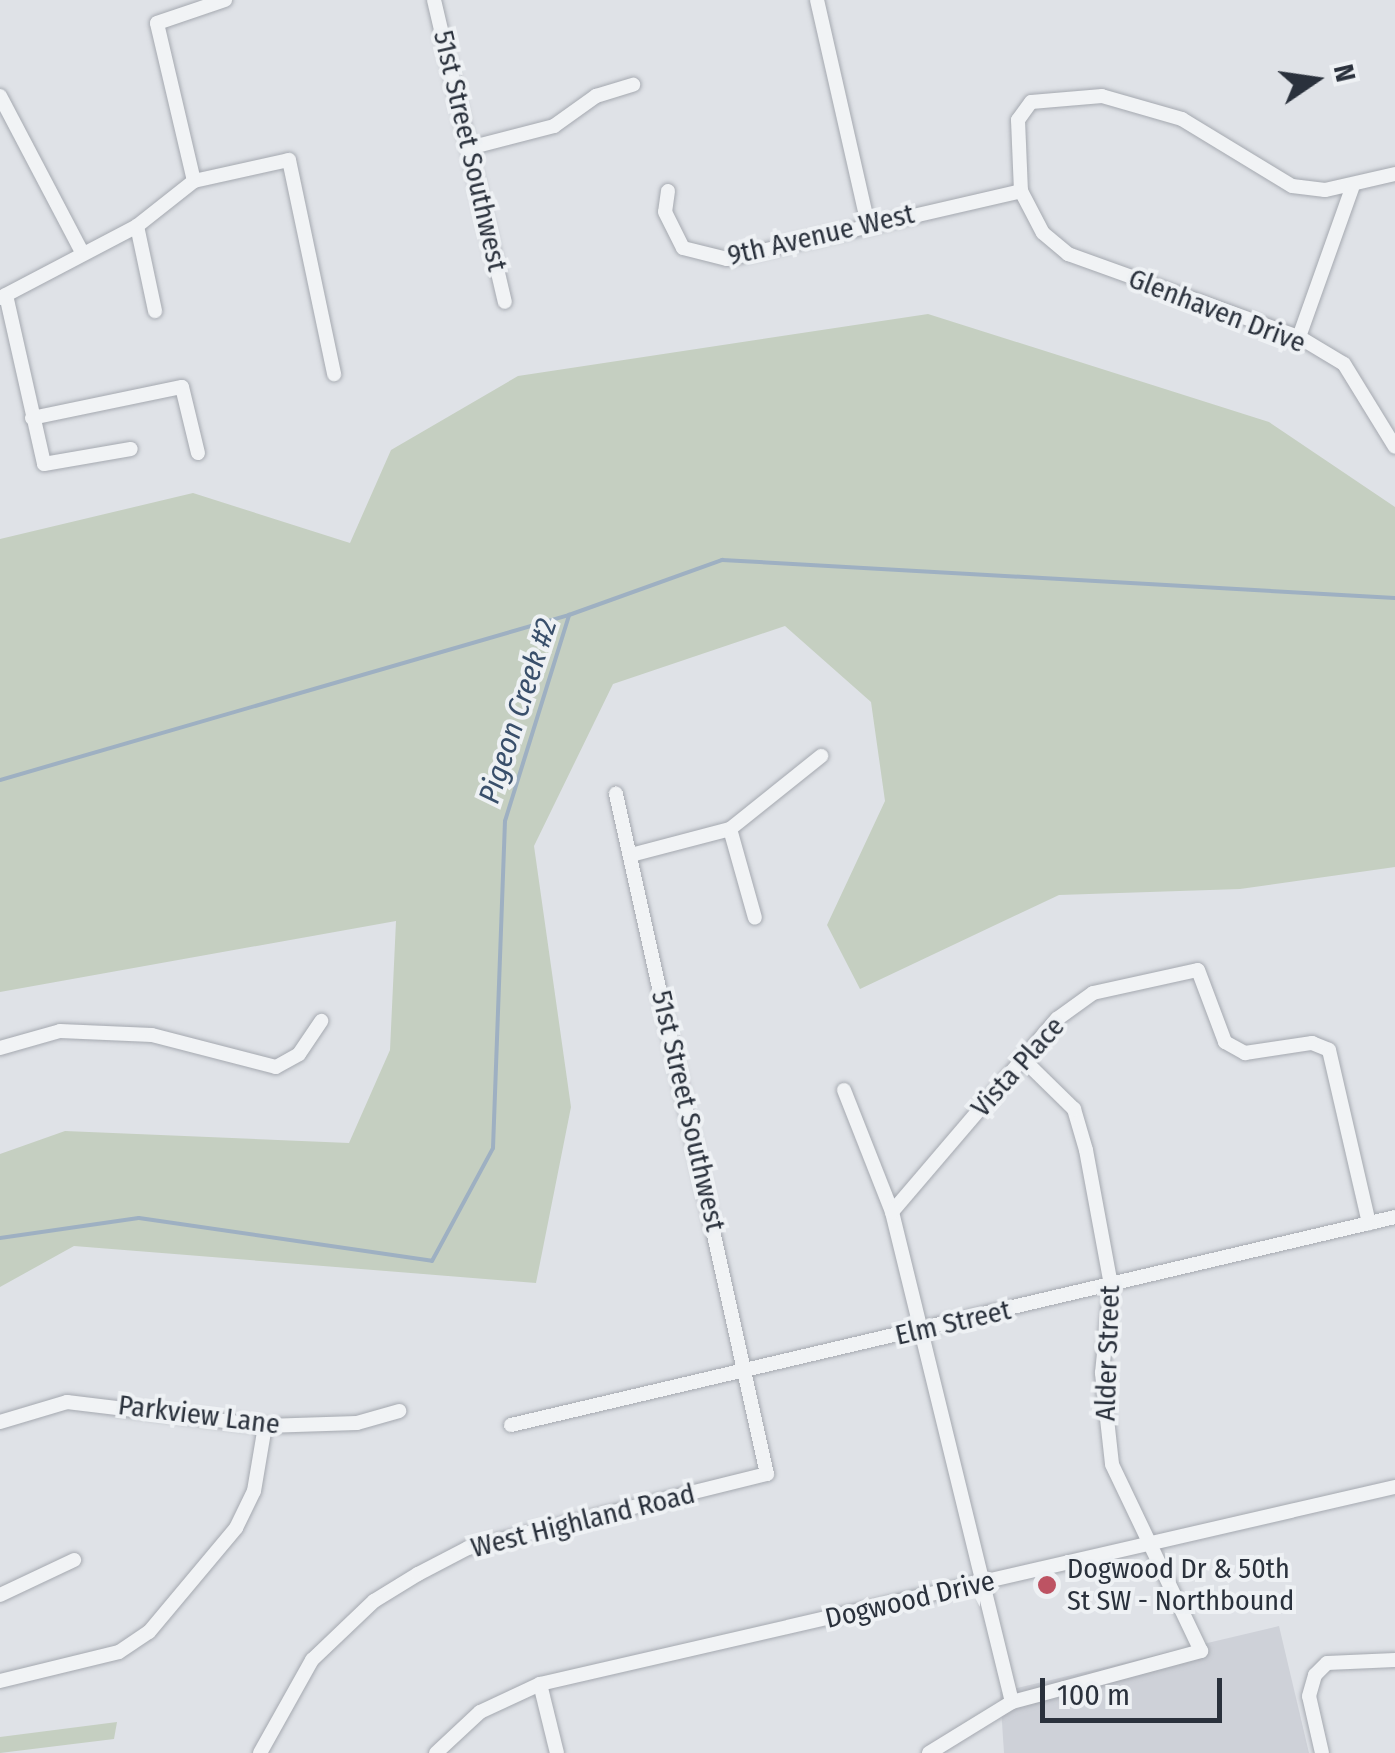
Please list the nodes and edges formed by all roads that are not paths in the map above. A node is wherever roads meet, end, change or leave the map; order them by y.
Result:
1 (225, 0) edge
2 (434, 0) edge
3 (817, 0) edge
4 (633, 86) dead end
5 (0, 96) edge
6 (470, 148) junction
7 (1395, 174) edge
8 (194, 181) junction
9 (1353, 185) junction
10 (668, 191) dead end
11 (1021, 191) junction
12 (868, 224) junction
13 (137, 226) junction
14 (82, 252) junction
15 (3, 297) edge
16 (505, 302) dead end
17 (156, 311) dead end
18 (1298, 338) junction
19 (334, 374) dead end
20 (32, 418) junction
21 (1395, 448) edge
22 (131, 449) dead end
23 (198, 453) dead end
24 (821, 756) dead end
25 (616, 794) dead end
26 (730, 829) junction
27 (631, 855) junction
28 (755, 918) dead end
29 (321, 1021) dead end
30 (0, 1048) edge
31 (1024, 1060) junction
32 (844, 1090) dead end
33 (892, 1212) junction
34 (1395, 1217) edge
35 (1369, 1222) junction
36 (1112, 1285) junction
37 (922, 1330) junction
38 (747, 1372) junction
39 (399, 1412) dead end
40 (0, 1422) edge
41 (511, 1425) dead end
42 (265, 1426) junction
43 (759, 1428) joint
44 (1395, 1487) edge
45 (1154, 1545) junction
46 (74, 1560) dead end
47 (984, 1583) junction
48 (0, 1595) edge
49 (1395, 1660) edge
50 (0, 1680) edge
51 (540, 1684) junction
52 (1012, 1702) junction
53 (938, 1751) edge
54 (260, 1753) edge
55 (436, 1753) edge
56 (556, 1753) edge
57 (1322, 1753) edge

1 - 8 street
2 - 6 street, 51st Street Southwest
3 - 12 street
4 - 6 street
5 - 14 street
6 - 16 street, 51st Street Southwest
7 - 9 street
8 - 13 street
8 - 19 street
9 - 11 street
9 - 18 street
10 - 12 street, 9th Avenue West
11 - 12 street, 9th Avenue West
11 - 18 street, Glenhaven Drive
13 - 14 street
13 - 17 street
14 - 15 street
15 - 20 street
18 - 21 street, Glenhaven Drive
20 - 22 street
20 - 23 street
24 - 26 street
25 - 27 street, 51st Street Southwest
26 - 27 street
26 - 28 street
27 - 38 street, 51st Street Southwest
29 - 30 street
31 - 33 street, Vista Place
31 - 35 street, Vista Place
31 - 36 street, Alder Street
32 - 33 street
33 - 37 street
34 - 35 street, Elm Street
35 - 36 street, Elm Street
36 - 37 street, Elm Street
36 - 45 street, Alder Street
37 - 38 street, Elm Street
37 - 47 street
38 - 41 street, Elm Street
38 - 43 street, 51st Street Southwest
39 - 42 street, Parkview Lane
40 - 42 street, Parkview Lane
42 - 50 street
43 - 54 street, West Highland Road
44 - 45 street, Dogwood Drive
45 - 47 street, Dogwood Drive
45 - 52 street, Alder Street
46 - 48 street
47 - 51 street, Dogwood Drive
47 - 52 street
49 - 57 street
51 - 55 street, Dogwood Drive
51 - 56 street
52 - 53 street

